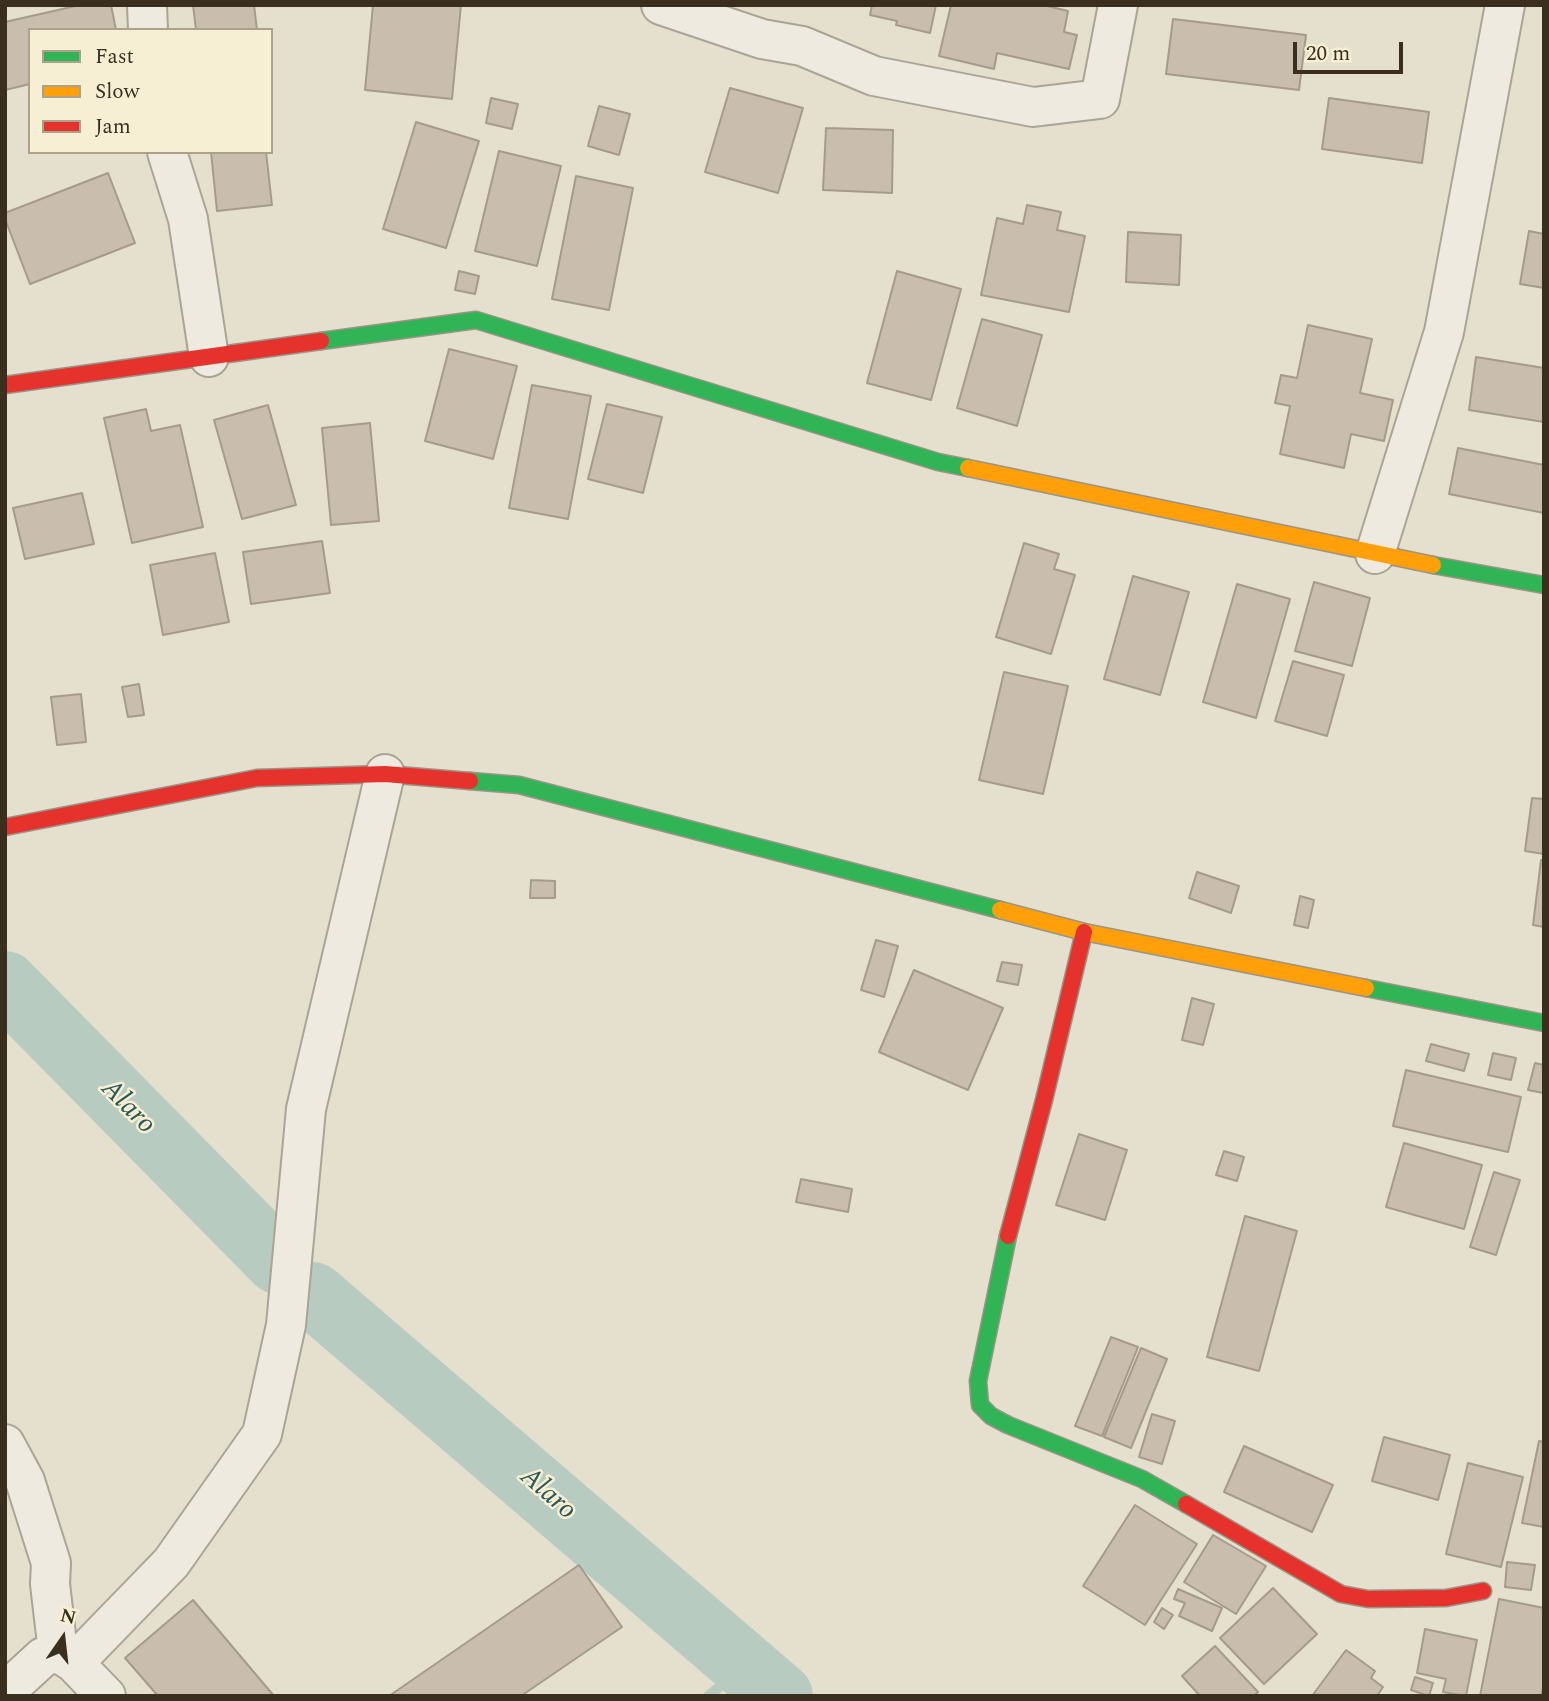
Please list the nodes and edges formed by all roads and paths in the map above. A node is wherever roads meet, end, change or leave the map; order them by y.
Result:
1 (147, 5) edge
2 (661, 5) edge
3 (1118, 5) edge
4 (1505, 5) edge
5 (765, 22) edge
6 (148, 28) edge
7 (168, 154) edge
8 (209, 357) junction
9 (5, 385) edge
10 (1375, 554) junction
11 (1544, 584) edge
12 (385, 774) junction
13 (5, 827) edge
14 (1084, 932) junction
15 (1544, 1023) edge
16 (5, 1444) edge
17 (1483, 1591) dead end
18 (66, 1658) junction
19 (5, 1692) edge
20 (106, 1696) edge

1 - 6 street
2 - 5 street
3 - 5 street
4 - 10 street
7 - 8 street
8 - 9 street
8 - 10 street
10 - 11 street
12 - 13 street
12 - 14 street
12 - 18 street
14 - 15 street
14 - 17 street
16 - 18 street
18 - 19 street
18 - 20 street

